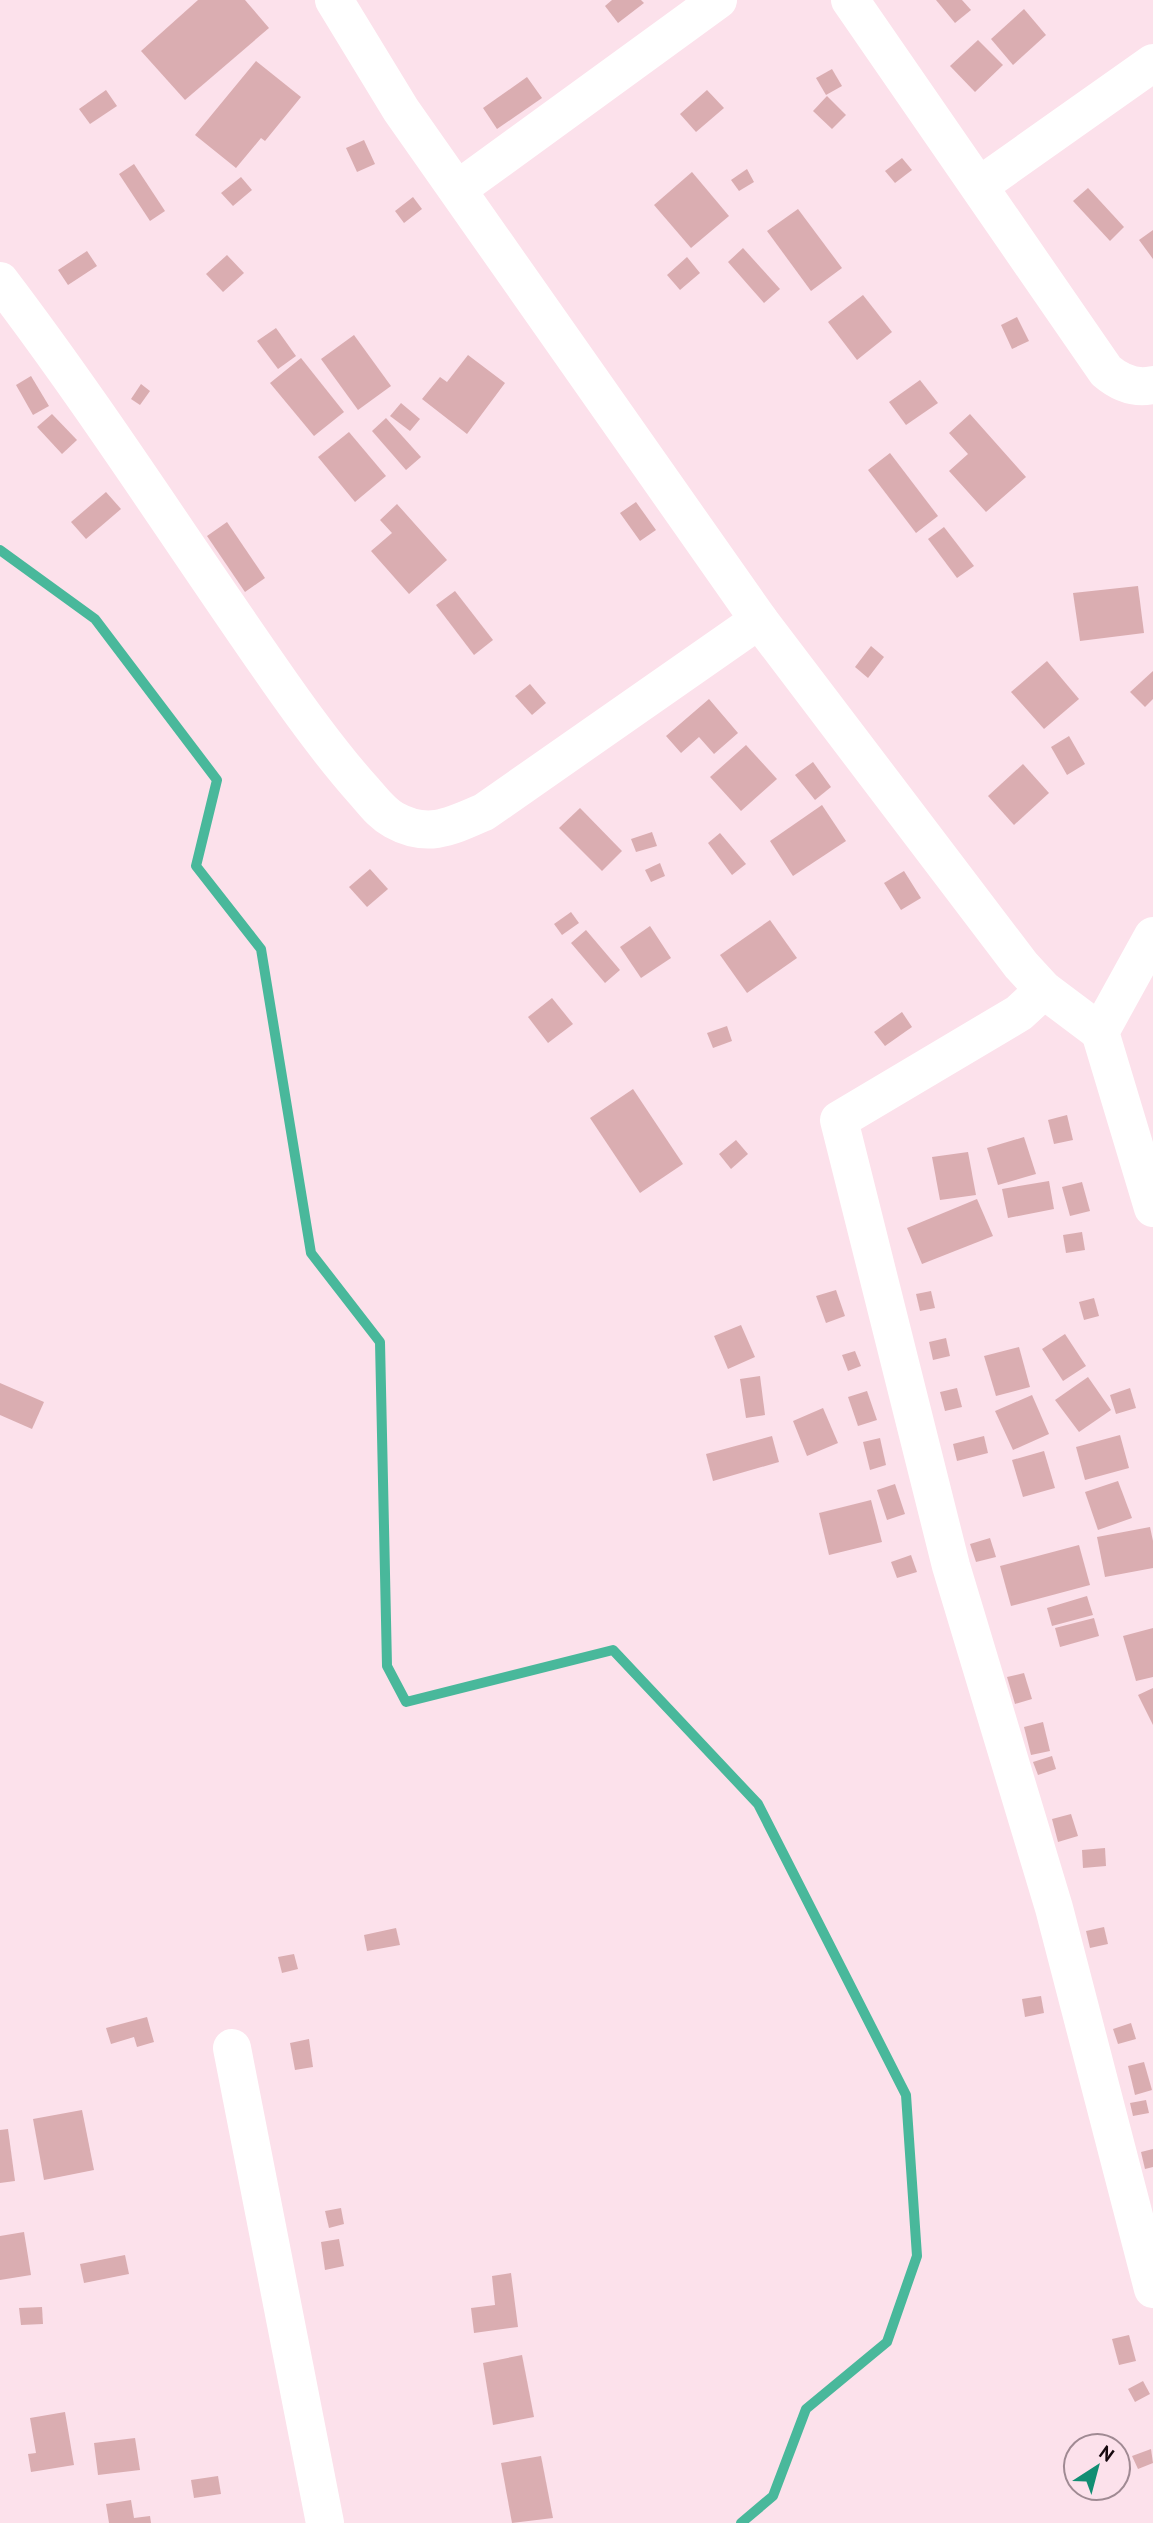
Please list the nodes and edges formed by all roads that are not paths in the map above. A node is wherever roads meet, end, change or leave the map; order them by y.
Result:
1 (334, 0) edge
2 (718, 0) edge
3 (850, 0) edge
4 (1153, 63) edge
5 (979, 186) junction
6 (458, 189) junction
7 (0, 281) edge
8 (1153, 386) edge
9 (759, 620) junction
10 (1153, 936) edge
11 (1044, 990) junction
12 (1100, 1032) junction
13 (1153, 1208) edge
14 (232, 2048) dead end
15 (1153, 2289) edge
16 (325, 2523) edge

1 - 6 street
2 - 6 street
3 - 5 street
4 - 5 street
5 - 8 street
6 - 9 street
7 - 9 street
9 - 11 street
10 - 12 street
11 - 12 street
11 - 15 street
12 - 13 street
14 - 16 street

